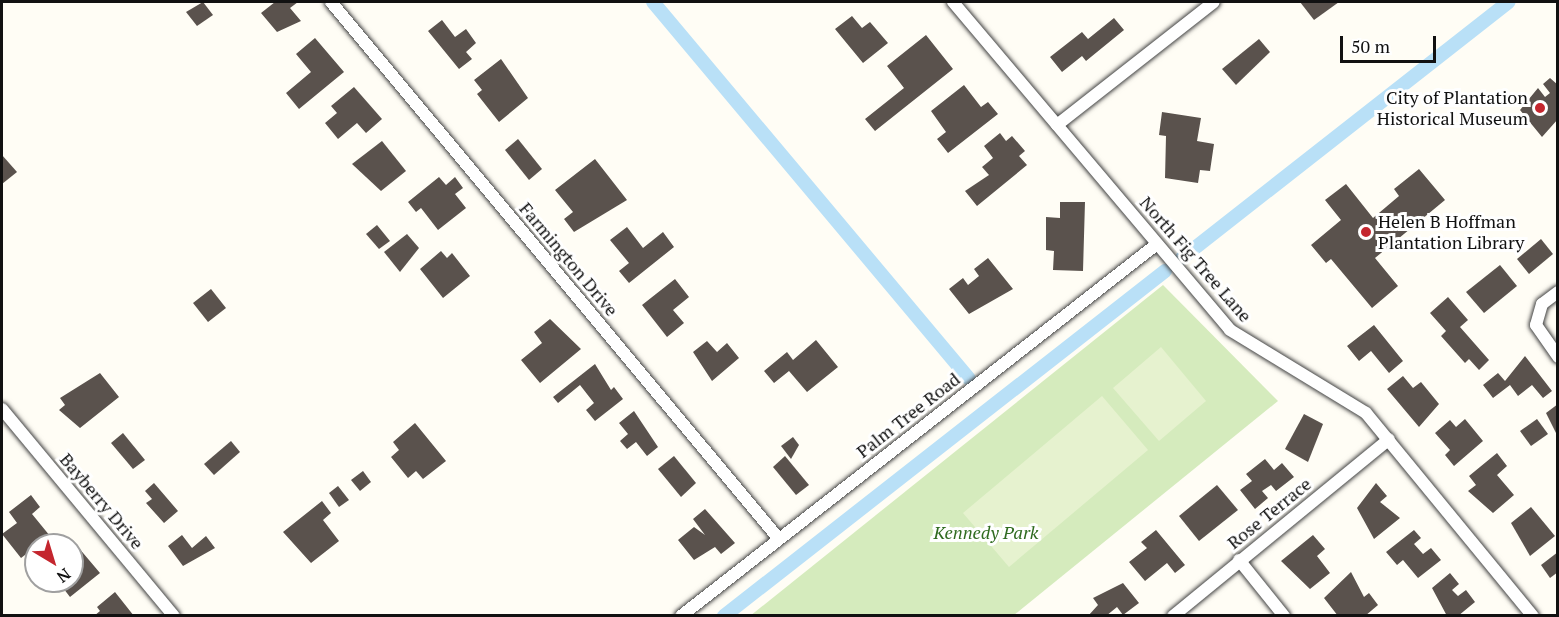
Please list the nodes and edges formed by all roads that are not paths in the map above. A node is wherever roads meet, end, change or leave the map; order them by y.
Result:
1 (331, 2) edge
2 (953, 2) edge
3 (1214, 2) edge
4 (1057, 124) junction
5 (1157, 244) junction
6 (1557, 292) edge
7 (1557, 357) edge
8 (2, 409) edge
9 (1389, 439) junction
10 (779, 539) junction
11 (1239, 560) junction
12 (174, 615) edge
13 (681, 615) edge
14 (1173, 615) edge
15 (1284, 615) edge
16 (1533, 615) edge

1 - 10 street, Farmington Drive
2 - 4 street, North Fig Tree Lane
3 - 4 street
4 - 5 street, North Fig Tree Lane
5 - 9 street, North Fig Tree Lane
5 - 10 street, Palm Tree Road
6 - 7 street
8 - 12 street, Bayberry Drive
9 - 11 street, Rose Terrace
9 - 16 street, North Fig Tree Lane
10 - 13 street, Palm Tree Road
11 - 14 street, Rose Terrace
11 - 15 street

